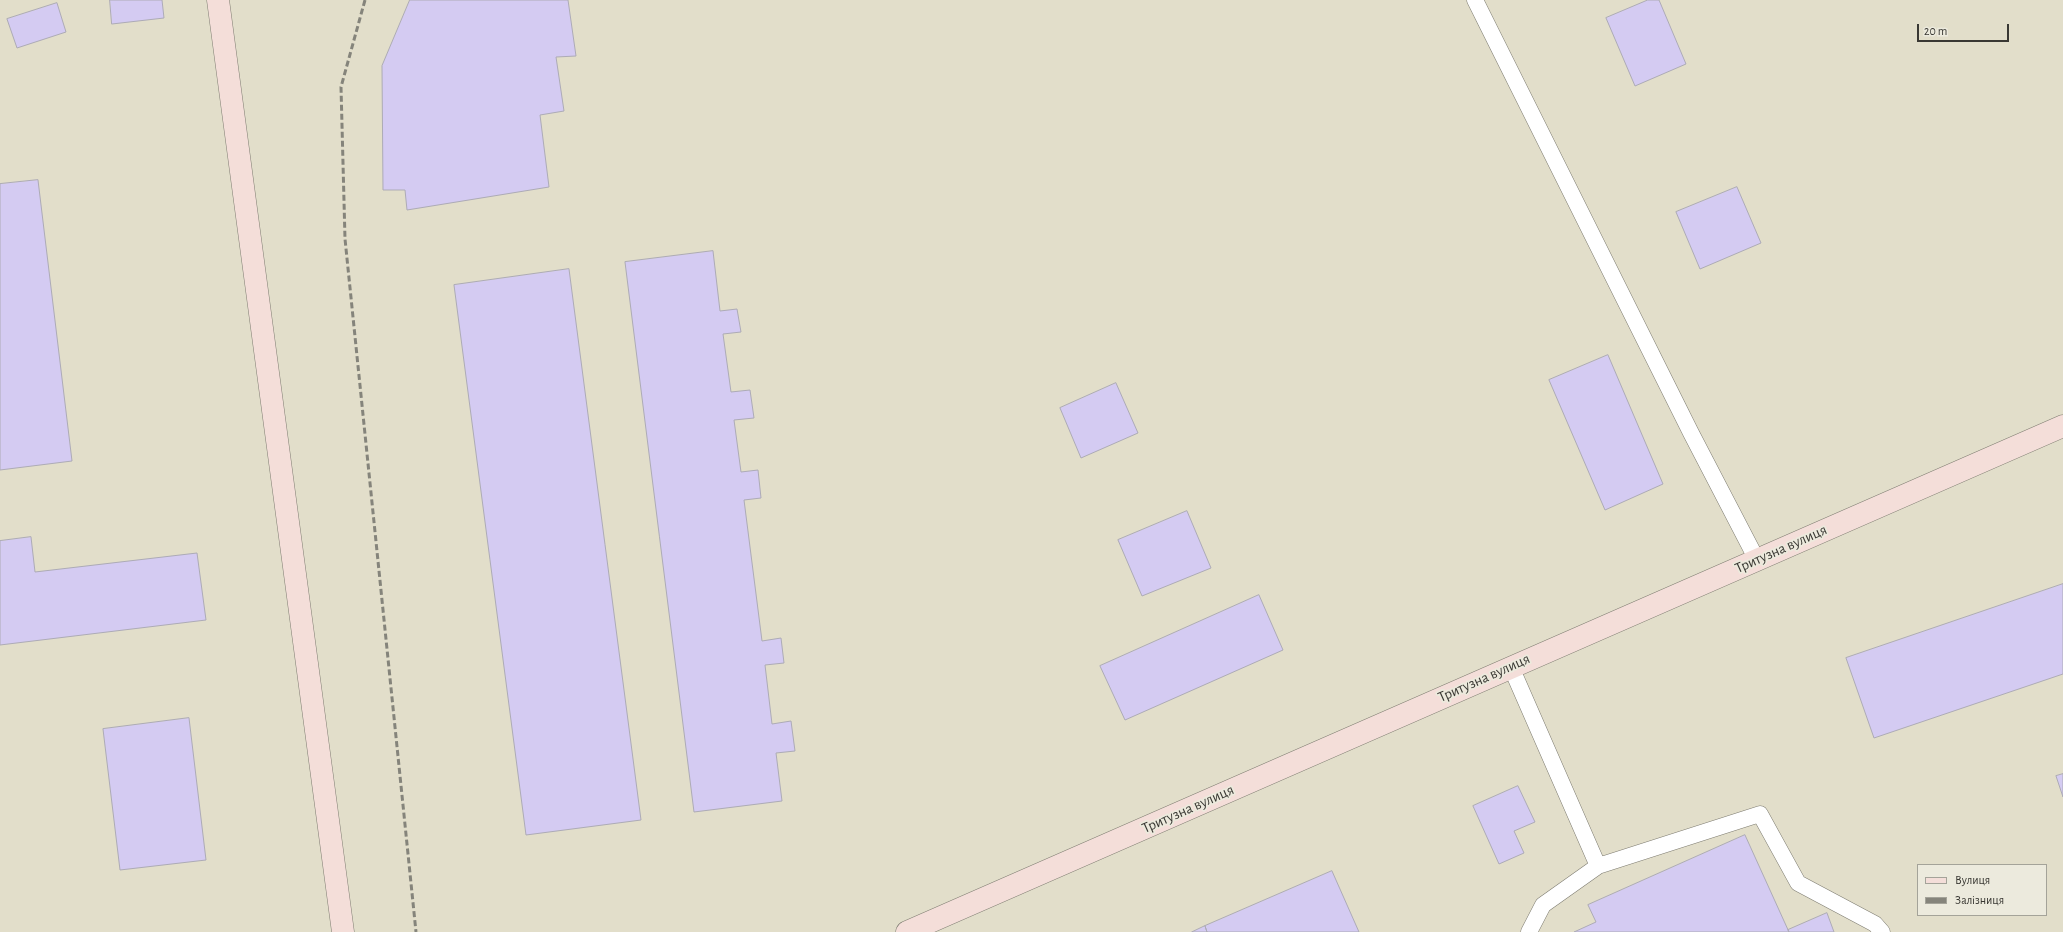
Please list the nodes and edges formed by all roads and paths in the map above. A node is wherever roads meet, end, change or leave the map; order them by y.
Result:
1 (218, 0) edge
2 (1475, 0) edge
3 (2063, 426) edge
4 (1757, 560) junction
5 (1511, 667) junction
6 (1598, 866) junction
7 (343, 932) edge
8 (906, 932) edge
9 (1529, 932) edge
10 (1882, 932) edge

1 - 7 main road
2 - 4 lane
3 - 4 main road, Тритузна вулиця
4 - 5 main road, Тритузна вулиця
5 - 6 lane
5 - 8 main road, Тритузна вулиця
6 - 9 lane
6 - 10 lane

